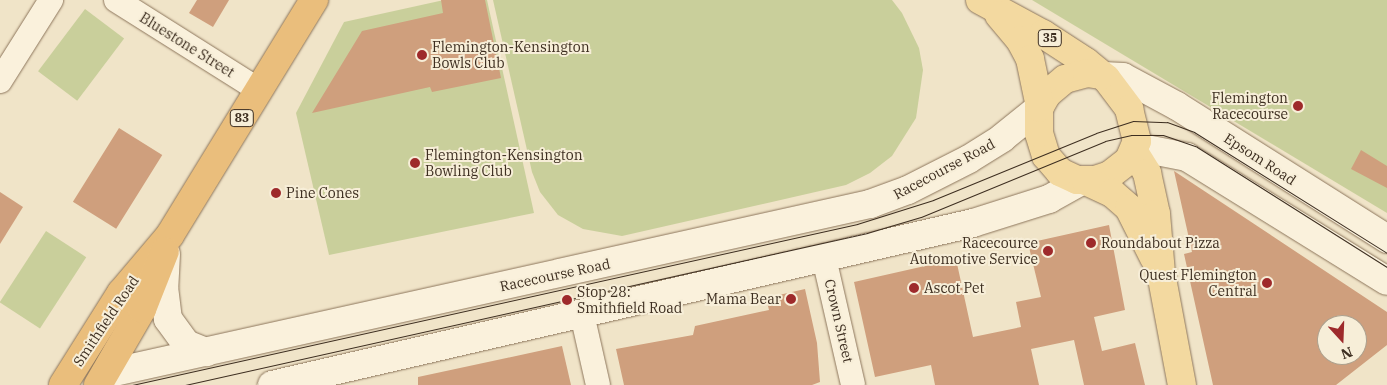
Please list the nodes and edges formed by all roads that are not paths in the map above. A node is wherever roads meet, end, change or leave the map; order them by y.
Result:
1 (51, 0) edge
2 (116, 0) edge
3 (314, 0) edge
4 (986, 4) edge
5 (1103, 76) junction
6 (0, 81) edge
7 (259, 90) junction
8 (1040, 108) junction
9 (1135, 150) junction
10 (1084, 181) junction
11 (169, 239) junction
12 (1387, 239) edge
13 (824, 258) junction
14 (572, 272) junction
15 (1161, 273) junction
16 (1387, 281) edge
17 (582, 314) junction
18 (206, 352) junction
19 (101, 379) edge
20 (59, 384) edge
21 (272, 385) edge
22 (598, 385) edge
23 (853, 385) edge
24 (1182, 385) edge

1 - 6 street
2 - 7 street, Bluestone Street
3 - 7 highway, Smithfield Road / 83
4 - 5 main road, Epsom Road / 35
4 - 8 main road, Epsom Road / 35
5 - 8 main road
5 - 9 main road, 35
5 - 12 main road, Epsom Road
7 - 11 highway, Smithfield Road / 83
8 - 10 main road, 35
8 - 14 main road, Racecourse Road
9 - 10 main road
9 - 15 main road, 35
9 - 16 main road
10 - 13 main road
10 - 15 main road, 35
11 - 18 main road
11 - 19 highway, Smithfield Road / 83
11 - 20 highway, Smithfield Road / 83
13 - 17 main road
13 - 23 street, Crown Street
14 - 17 main road
14 - 18 main road, Racecourse Road
15 - 24 main road, 35
17 - 21 main road
17 - 22 street
18 - 19 main road, Racecourse Road
19 - 20 highway, Racecourse Road

